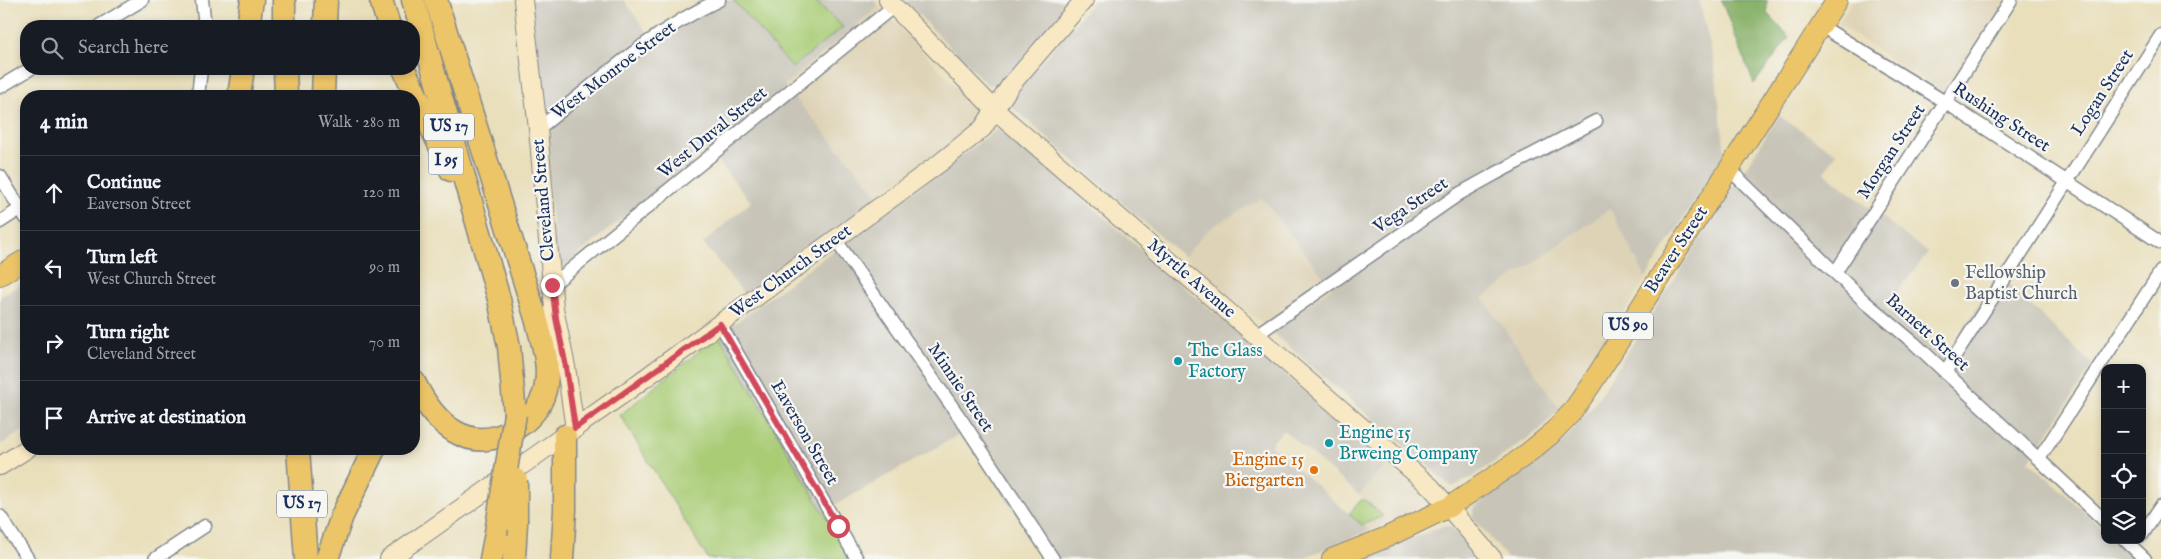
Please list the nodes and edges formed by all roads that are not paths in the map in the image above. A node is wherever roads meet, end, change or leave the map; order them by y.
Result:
1 (142, 0) edge
2 (202, 0) edge
3 (252, 0) edge
4 (284, 0) edge
5 (326, 0) edge
6 (381, 0) edge
7 (413, 0) edge
8 (436, 0) edge
9 (523, 0) edge
10 (719, 0) edge
11 (1084, 0) edge
12 (1837, 0) edge
13 (2010, 0) edge
14 (891, 3) edge
15 (109, 20) edge
16 (204, 20) edge
17 (249, 20) edge
18 (284, 20) edge
19 (325, 20) edge
20 (387, 20) edge
21 (419, 20) edge
22 (420, 24) edge
23 (1821, 26) junction
24 (2161, 35) edge
25 (20, 75) edge
26 (200, 75) edge
27 (241, 75) edge
28 (285, 75) edge
29 (324, 75) edge
30 (407, 75) edge
31 (0, 87) edge
32 (198, 90) edge
33 (240, 90) edge
34 (286, 90) edge
35 (324, 90) edge
36 (414, 90) edge
37 (1945, 102) junction
38 (420, 104) edge
39 (995, 110) junction
40 (1596, 122) dead end
41 (538, 129) junction
42 (1729, 169) junction
43 (0, 176) edge
44 (2067, 181) junction
45 (20, 209) edge
46 (20, 215) edge
47 (0, 222) edge
48 (835, 239) junction
49 (2161, 243) edge
50 (486, 254) junction
51 (20, 263) edge
52 (2161, 271) edge
53 (1835, 273) junction
54 (0, 275) edge
55 (552, 285) junction
56 (720, 324) junction
57 (1256, 335) junction
58 (1945, 372) junction
59 (420, 393) edge
60 (515, 414) junction
61 (570, 432) junction
62 (20, 453) edge
63 (298, 455) edge
64 (313, 455) edge
65 (371, 455) edge
66 (2039, 459) junction
67 (0, 466) edge
68 (2161, 506) edge
69 (1449, 507) junction
70 (0, 516) edge
71 (2101, 517) edge
72 (205, 526) dead end
73 (2146, 529) edge
74 (2134, 544) edge
75 (28, 559) edge
76 (155, 559) edge
77 (307, 559) edge
78 (327, 559) edge
79 (389, 559) edge
80 (491, 559) edge
81 (514, 559) edge
82 (562, 559) edge
83 (858, 559) edge
84 (1053, 559) edge
85 (1332, 559) edge
86 (1493, 559) edge
87 (2144, 559) edge

1 - 15 street
2 - 16 street
3 - 17 highway
4 - 18 highway
5 - 19 highway
6 - 20 highway
7 - 21 highway, US 17
8 - 59 highway
9 - 41 street, Cleveland Street
10 - 41 street, West Monroe Street
11 - 39 street, West Church Street
12 - 23 main road, Beaver Street / US 90
13 - 37 street, Morgan Street
14 - 39 street, Myrtle Avenue
14 - 55 street, West Duval Street
22 - 50 highway, US 17
23 - 37 street, Rushing Street
23 - 42 main road, Beaver Street / US 90
24 - 44 street, Logan Street
25 - 31 street
26 - 32 street
27 - 33 highway
28 - 34 highway
29 - 35 highway
30 - 36 highway, I 95
37 - 44 street, Rushing Street
37 - 53 street, Morgan Street
38 - 50 highway, I 95
39 - 48 street, West Church Street
39 - 57 street, Myrtle Avenue
40 - 57 street, Vega Street
41 - 55 street, Cleveland Street
42 - 53 street, Barnett Street
42 - 69 main road, Beaver Street / US 90
43 - 45 street
44 - 49 street, Rushing Street
44 - 58 street, Logan Street
46 - 47 street
48 - 56 street, West Church Street
48 - 84 street, Minnie Street
50 - 60 highway, I 95
51 - 54 main road
52 - 66 street
53 - 58 street, Barnett Street
55 - 61 street, Cleveland Street
56 - 61 street, West Church Street
56 - 83 street, Eaverson Street
57 - 69 street, Myrtle Avenue
58 - 66 street, Barnett Street
60 - 80 highway, bridge
60 - 81 highway, I 95, bridge
61 - 79 street, West Church Street
61 - 82 highway
62 - 67 street
63 - 77 highway, US 17
64 - 77 highway
65 - 78 highway
66 - 71 street, Barnett Street
68 - 73 street
69 - 85 main road, Beaver Street / US 90
69 - 86 street, Myrtle Avenue
70 - 75 street
72 - 76 street
74 - 87 street

